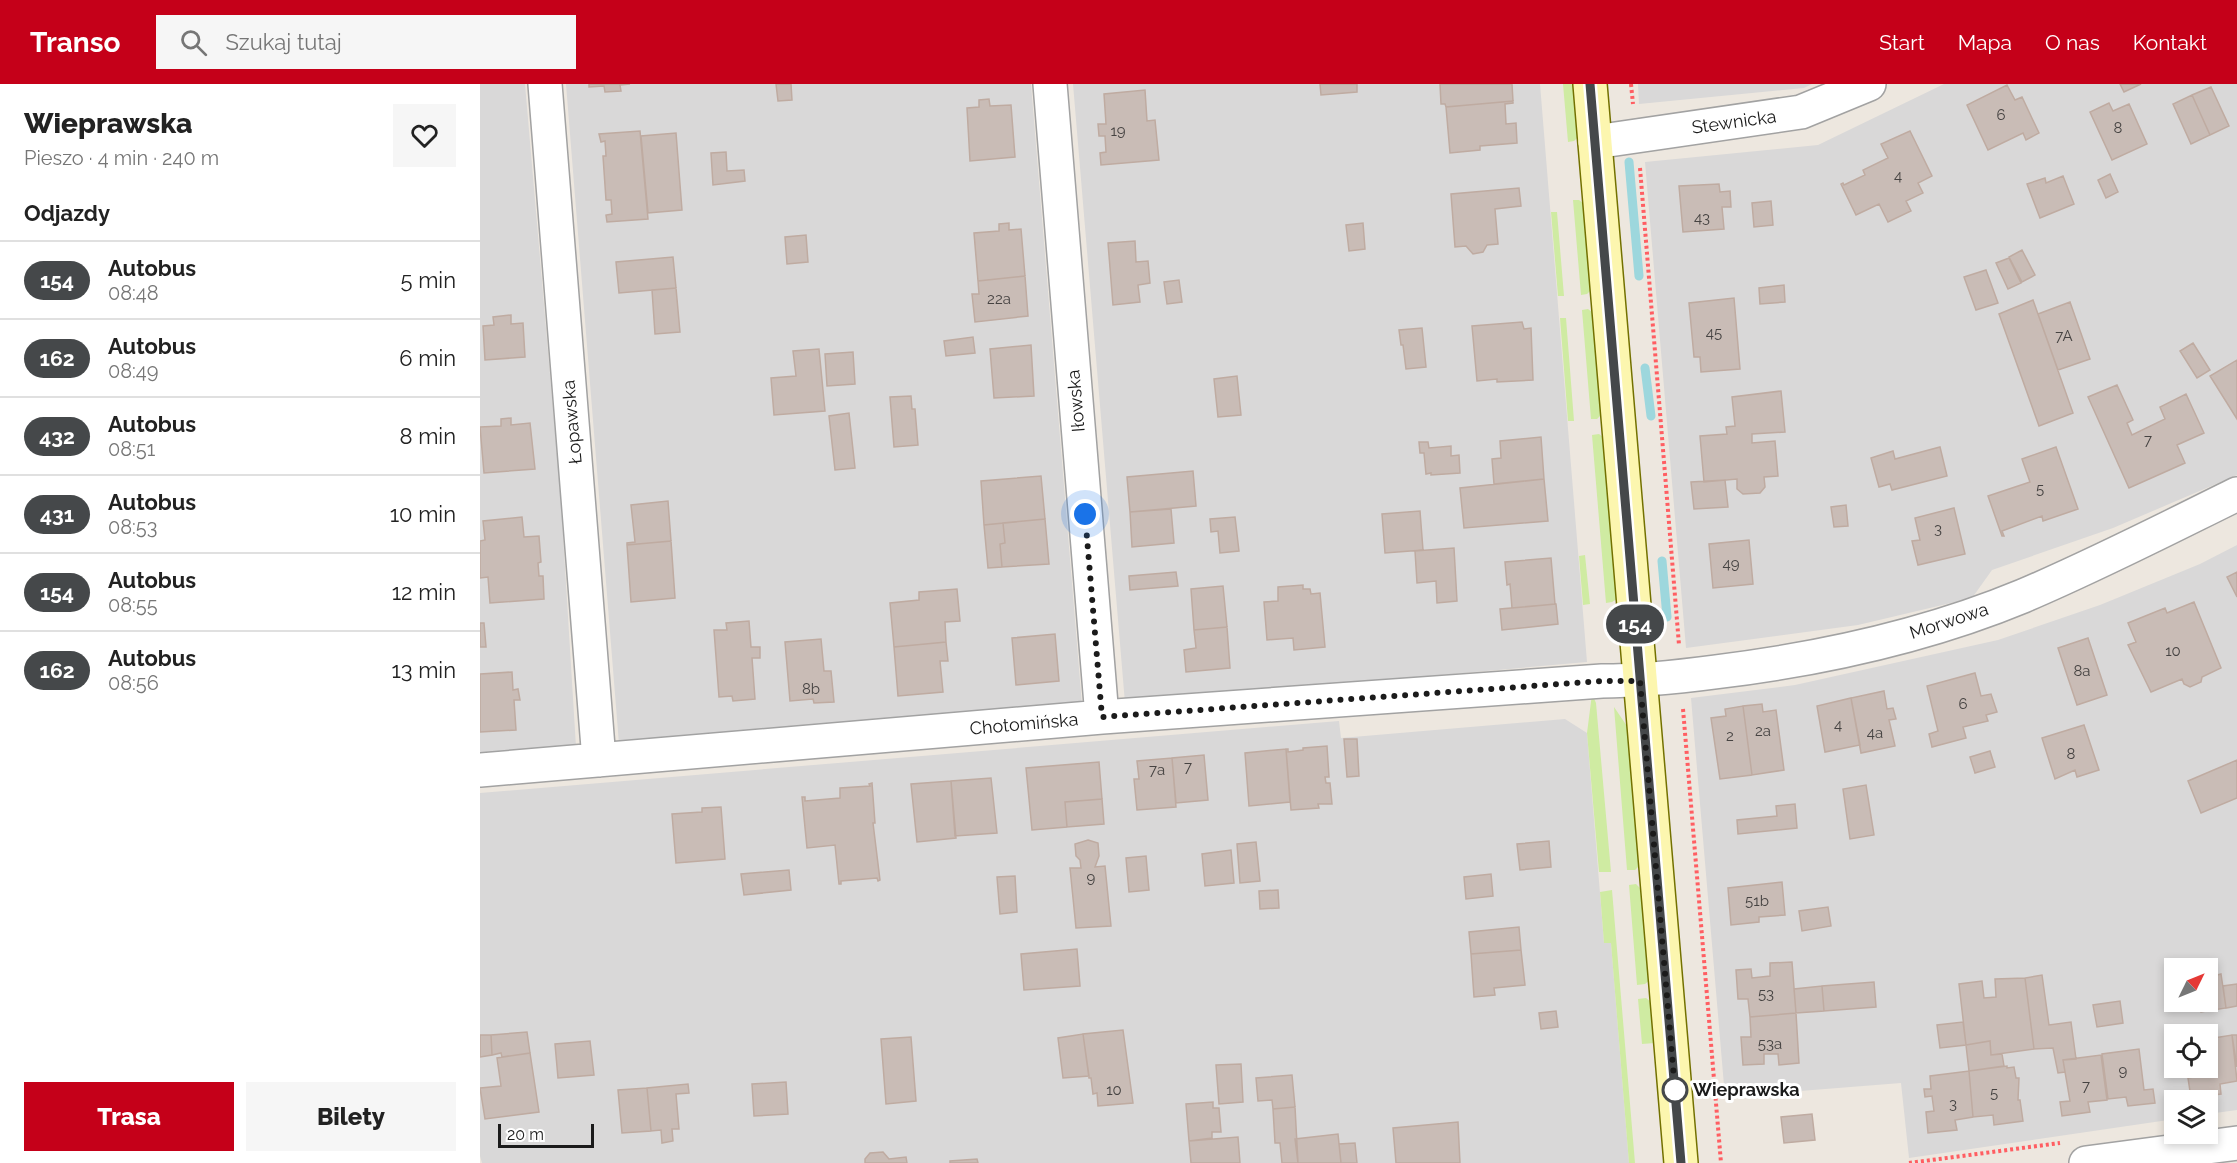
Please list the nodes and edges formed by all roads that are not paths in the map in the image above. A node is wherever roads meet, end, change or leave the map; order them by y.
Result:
1 (545, 84) edge
2 (1050, 84) edge
3 (1590, 84) edge
4 (1869, 84) edge
5 (1595, 142) junction
6 (2237, 494) edge
7 (1640, 681) junction
8 (1102, 717) junction
9 (599, 760) junction
10 (480, 770) edge
11 (2237, 1143) edge
12 (2074, 1153) edge
13 (1681, 1163) edge

1 - 9 street, Łopawska
2 - 8 street, Iłowska
3 - 5 street
4 - 5 street, Stewnicka
5 - 7 street
6 - 7 street, Morwowa
7 - 8 street, Chotomińska
7 - 13 street
8 - 9 street, Chotomińska
9 - 10 street, Chotomińska
11 - 12 street

